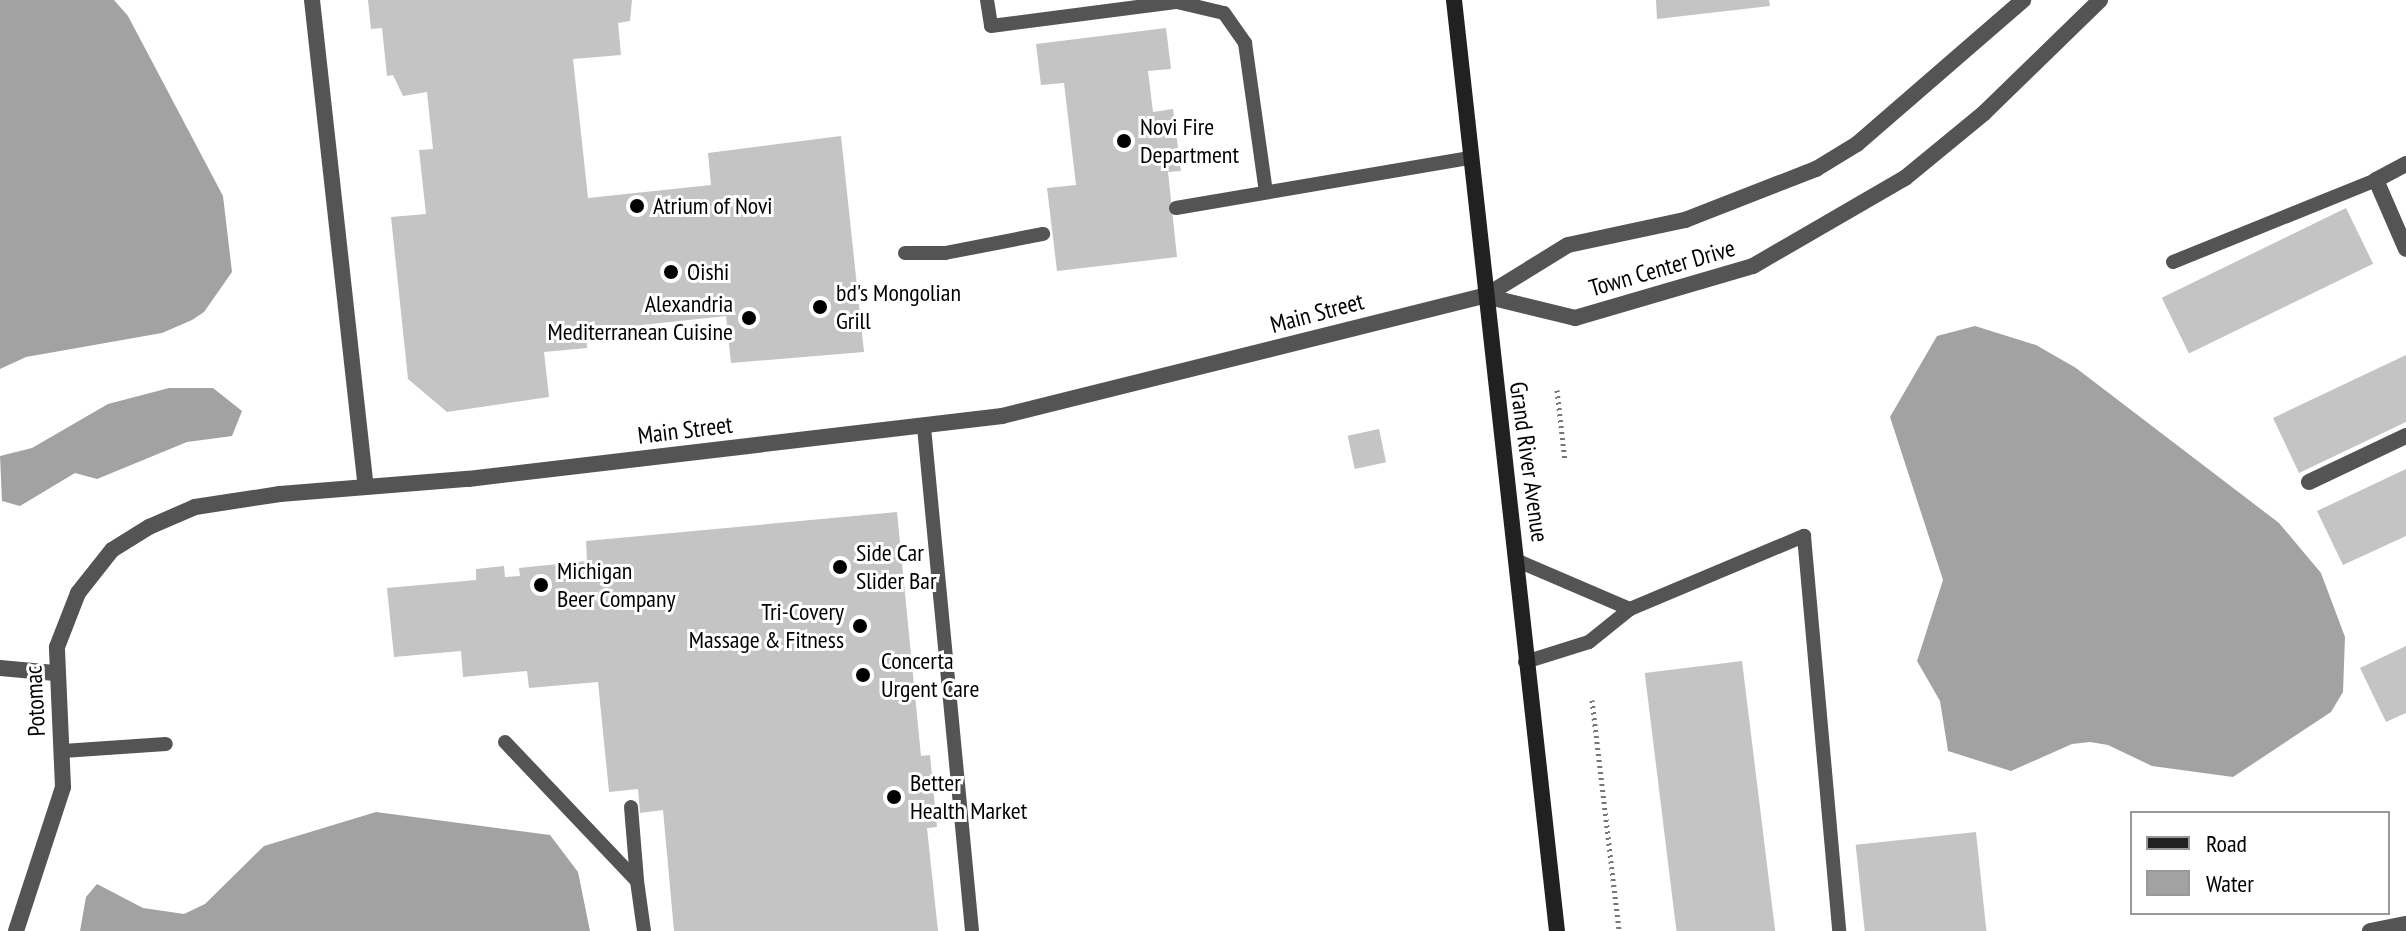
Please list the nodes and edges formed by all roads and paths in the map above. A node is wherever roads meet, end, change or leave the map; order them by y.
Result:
1 (312, 0) edge
2 (987, 0) edge
3 (1454, 0) edge
4 (2023, 0) edge
5 (2100, 0) edge
6 (1470, 158) junction
7 (2406, 164) edge
8 (2376, 180) junction
9 (1266, 192) junction
10 (1176, 208) dead end
11 (1043, 234) dead end
12 (2406, 249) edge
13 (905, 253) dead end
14 (2173, 262) dead end
15 (1485, 296) junction
16 (1557, 390) dead end
17 (924, 427) junction
18 (2406, 436) edge
19 (1565, 461) dead end
20 (2309, 482) dead end
21 (366, 487) junction
22 (1518, 561) junction
23 (1630, 609) junction
24 (1525, 662) junction
25 (0, 668) edge
26 (55, 673) junction
27 (1592, 700) dead end
28 (505, 742) dead end
29 (166, 744) dead end
30 (63, 751) junction
31 (631, 807) dead end
32 (637, 881) junction
33 (2404, 927) edge
34 (16, 931) edge
35 (644, 931) edge
36 (972, 931) edge
37 (1557, 931) edge
38 (1619, 931) edge
39 (1839, 931) edge
40 (2370, 931) edge

1 - 21 street
2 - 9 lane
3 - 6 main road, Grand River Avenue
4 - 15 street, Town Center Drive
5 - 15 street, Town Center Drive
6 - 9 lane
6 - 15 main road, Grand River Avenue
7 - 8 street
8 - 12 street
8 - 14 lane
9 - 10 lane
11 - 13 lane
15 - 17 street, Main Street
15 - 22 main road, Grand River Avenue
16 - 19 path
17 - 21 street, Main Street
17 - 36 lane
18 - 20 street
21 - 26 street, Potomac
22 - 23 lane
22 - 24 main road, Grand River Avenue
23 - 24 lane
23 - 39 lane
24 - 37 main road, Grand River Avenue
25 - 26 street
26 - 30 street, Potomac
27 - 38 path
28 - 32 lane
29 - 30 lane
30 - 34 street, Potomac
31 - 32 lane
32 - 35 lane
33 - 40 street

